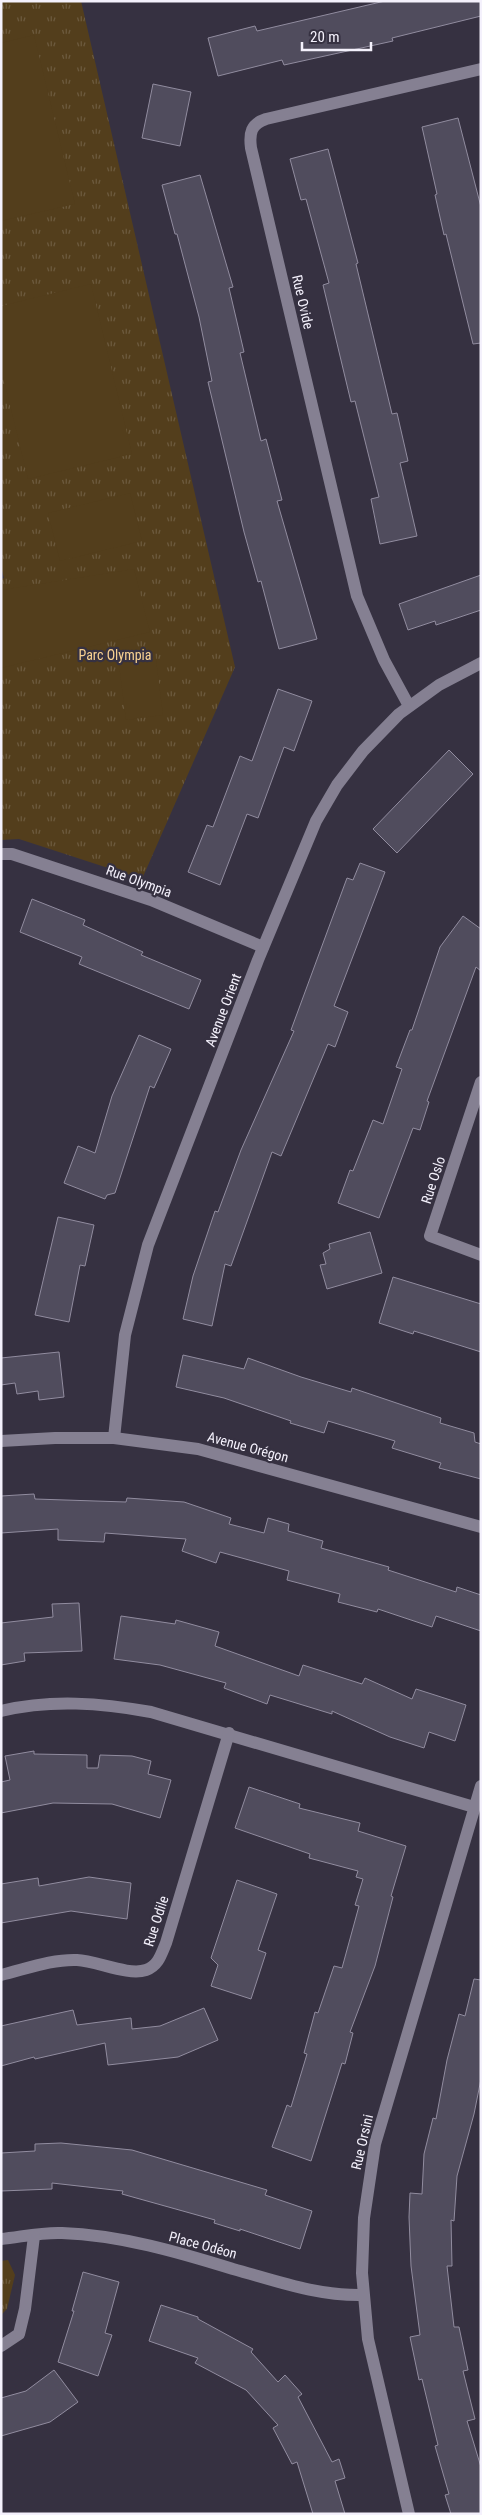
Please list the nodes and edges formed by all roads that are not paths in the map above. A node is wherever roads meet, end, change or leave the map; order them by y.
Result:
1 (481, 69) edge
2 (481, 663) edge
3 (408, 706) junction
4 (1, 854) edge
5 (263, 947) junction
6 (481, 1082) edge
7 (481, 1255) edge
8 (114, 1438) junction
9 (1, 1441) edge
10 (481, 1527) edge
11 (1, 1710) edge
12 (228, 1733) junction
13 (481, 1786) edge
14 (474, 1807) junction
15 (1, 1975) edge
16 (34, 2236) junction
17 (1, 2239) edge
18 (363, 2295) junction
19 (1, 2346) edge
20 (409, 2514) edge

1 - 3 street, Rue Ovide
2 - 3 street, Avenue Orient
3 - 5 street, Avenue Orient
4 - 5 street, Rue Olympia
5 - 8 street, Avenue Orient
6 - 7 street, Rue Oslo
8 - 9 street, Avenue Orégon
8 - 10 street, Avenue Orégon
11 - 12 street
12 - 14 street
12 - 15 street, Rue Odile
13 - 14 street, Rue Orsini
14 - 18 street, Rue Orsini
16 - 17 street, Place Odéon
16 - 18 street, Place Odéon
16 - 19 street
18 - 20 street, Rue Orsini

